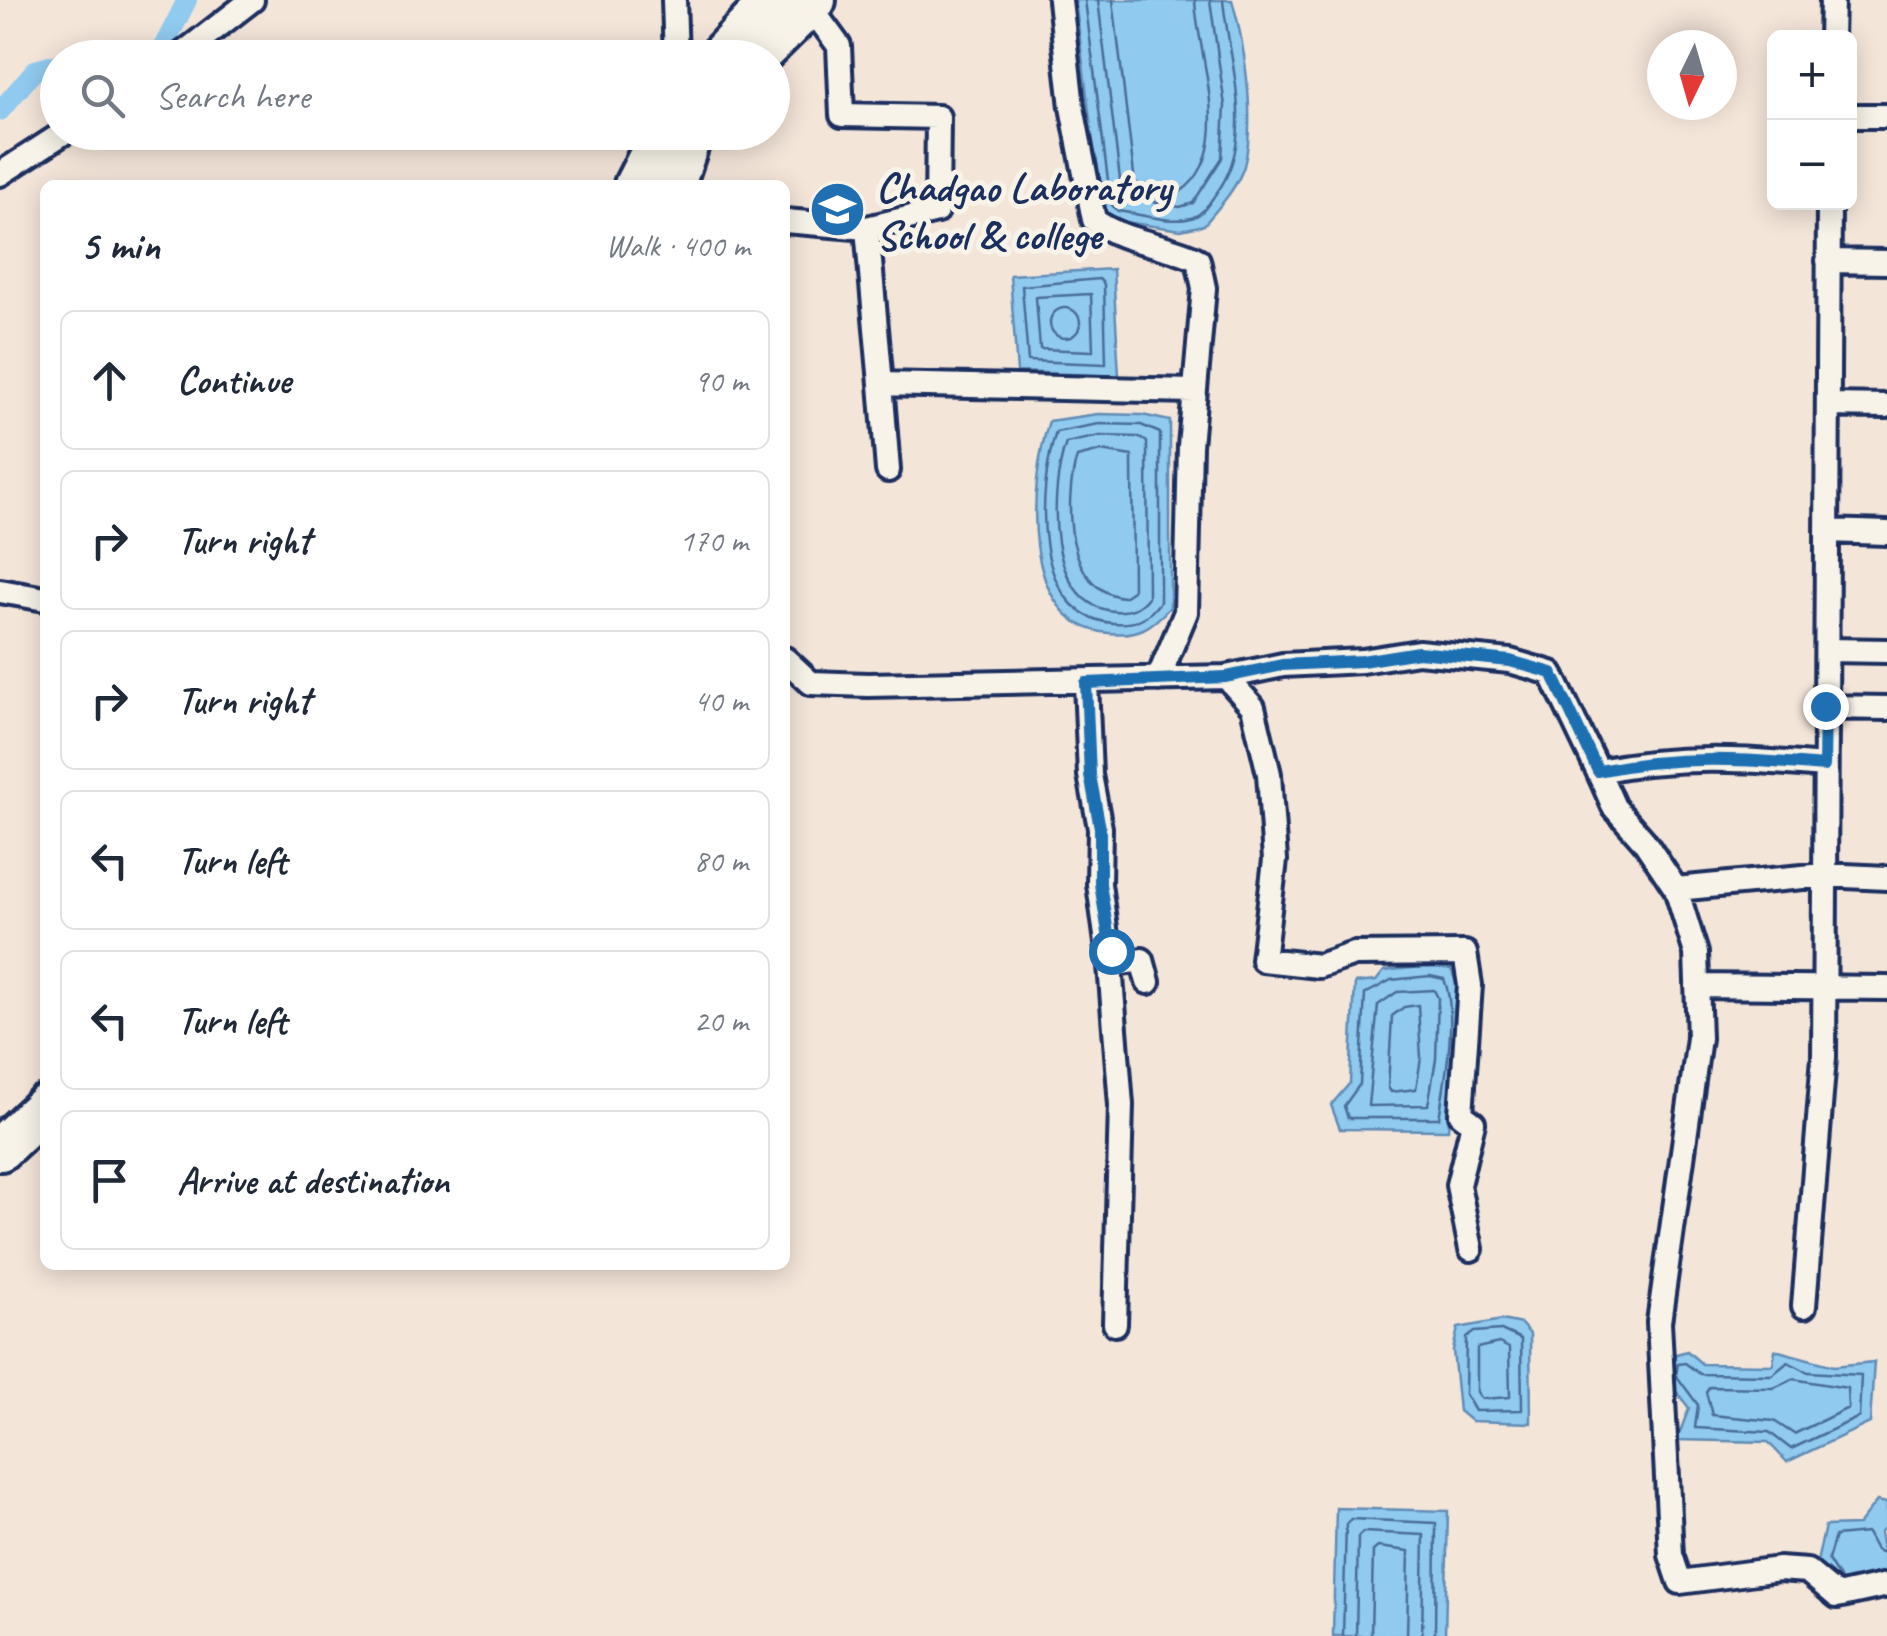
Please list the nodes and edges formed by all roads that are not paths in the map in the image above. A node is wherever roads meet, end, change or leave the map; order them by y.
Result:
1 (252, 0) edge
2 (674, 0) edge
3 (1060, 0) edge
4 (1832, 0) edge
5 (799, 2) edge
6 (1831, 30) edge
7 (200, 40) edge
8 (675, 40) edge
9 (745, 40) edge
10 (769, 40) edge
11 (1857, 116) edge
12 (1887, 116) edge
13 (40, 148) edge
14 (654, 150) edge
15 (686, 150) edge
16 (0, 174) edge
17 (639, 180) edge
18 (675, 180) edge
19 (1829, 210) edge
20 (790, 221) edge
21 (867, 228) junction
22 (1828, 261) junction
23 (1887, 262) edge
24 (881, 384) junction
25 (1194, 390) junction
26 (1828, 405) junction
27 (1887, 406) edge
28 (888, 470) dead end
29 (1828, 531) junction
30 (1887, 532) edge
31 (0, 591) edge
32 (40, 597) edge
33 (1827, 650) junction
34 (1887, 651) edge
35 (790, 663) edge
36 (1226, 677) junction
37 (1158, 679) junction
38 (1086, 683) junction
39 (1825, 706) junction
40 (1887, 708) edge
41 (1824, 766) junction
42 (1598, 771) junction
43 (1824, 874) junction
44 (1887, 878) edge
45 (1676, 889) junction
46 (1110, 965) junction
47 (1148, 982) dead end
48 (1697, 986) junction
49 (1824, 986) junction
50 (1887, 988) edge
51 (40, 1112) edge
52 (0, 1148) edge
53 (40, 1152) edge
54 (0, 1178) edge
55 (1471, 1249) dead end
56 (1804, 1306) dead end
57 (1116, 1324) dead end
58 (1887, 1585) edge

1 - 7 street
2 - 8 street
3 - 25 street
4 - 6 street
5 - 9 highway
5 - 10 highway
5 - 21 street
11 - 12 street
13 - 16 street
14 - 17 highway
15 - 18 highway
19 - 22 street
20 - 21 street
21 - 24 street
22 - 23 street
22 - 26 street
24 - 25 street
24 - 28 street
25 - 37 street
26 - 27 street
26 - 29 street
29 - 30 street
29 - 33 street
31 - 32 street
33 - 34 street
33 - 39 street
35 - 38 street
36 - 37 street
36 - 42 street
36 - 55 street
37 - 38 street
38 - 46 street
39 - 40 street
39 - 41 street
41 - 42 street
41 - 43 street
42 - 45 street
43 - 44 street
43 - 45 street
43 - 49 street
45 - 48 street
46 - 47 street
46 - 57 street
48 - 49 street
48 - 58 street
49 - 50 street
49 - 56 street
51 - 52 highway
53 - 54 highway

